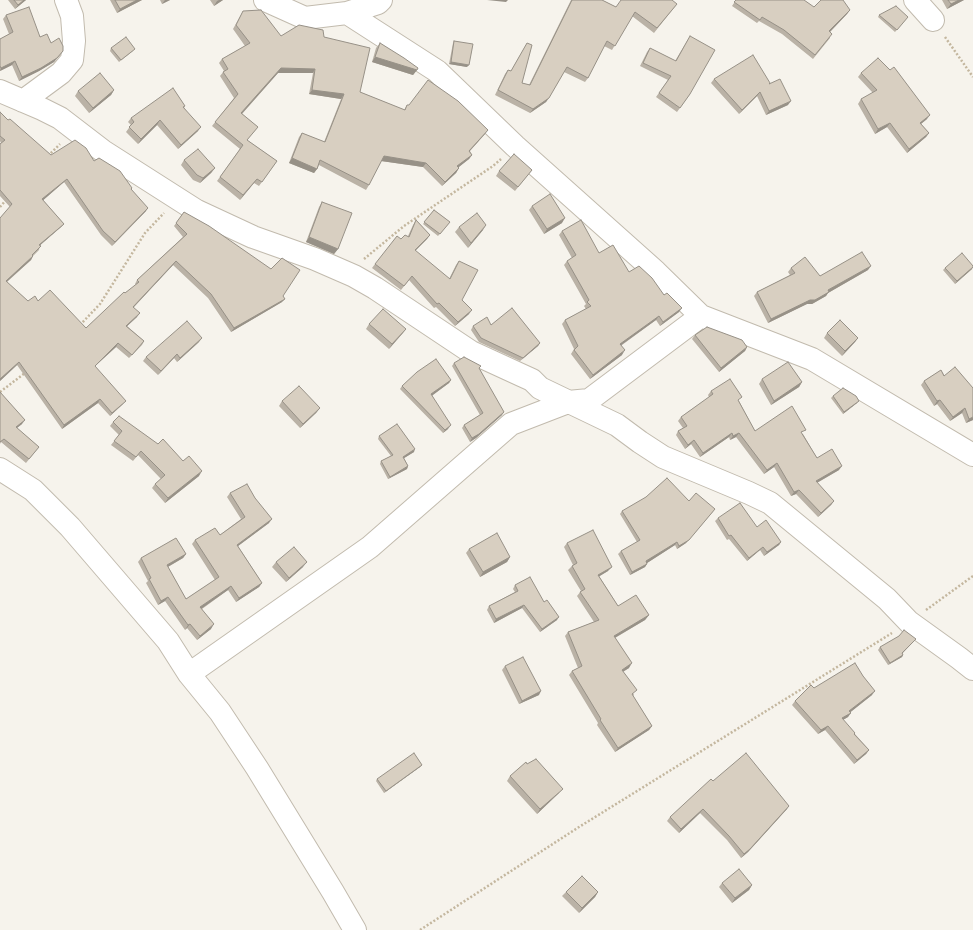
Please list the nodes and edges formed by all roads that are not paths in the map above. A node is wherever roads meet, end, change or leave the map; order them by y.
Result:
1 (66, 0) edge
2 (265, 0) edge
3 (381, 0) edge
4 (915, 0) edge
5 (347, 13) junction
6 (933, 20) road end
7 (0, 91) edge
8 (23, 101) junction
9 (701, 316) junction
10 (568, 402) junction
11 (973, 455) edge
12 (0, 468) edge
13 (973, 669) edge
14 (189, 674) junction
15 (355, 930) edge

1 - 8 street
2 - 5 street
3 - 5 street
4 - 6 street
5 - 9 street
7 - 8 street
8 - 10 street
9 - 10 street
9 - 11 street
10 - 13 street
10 - 14 street
12 - 14 street
14 - 15 street

